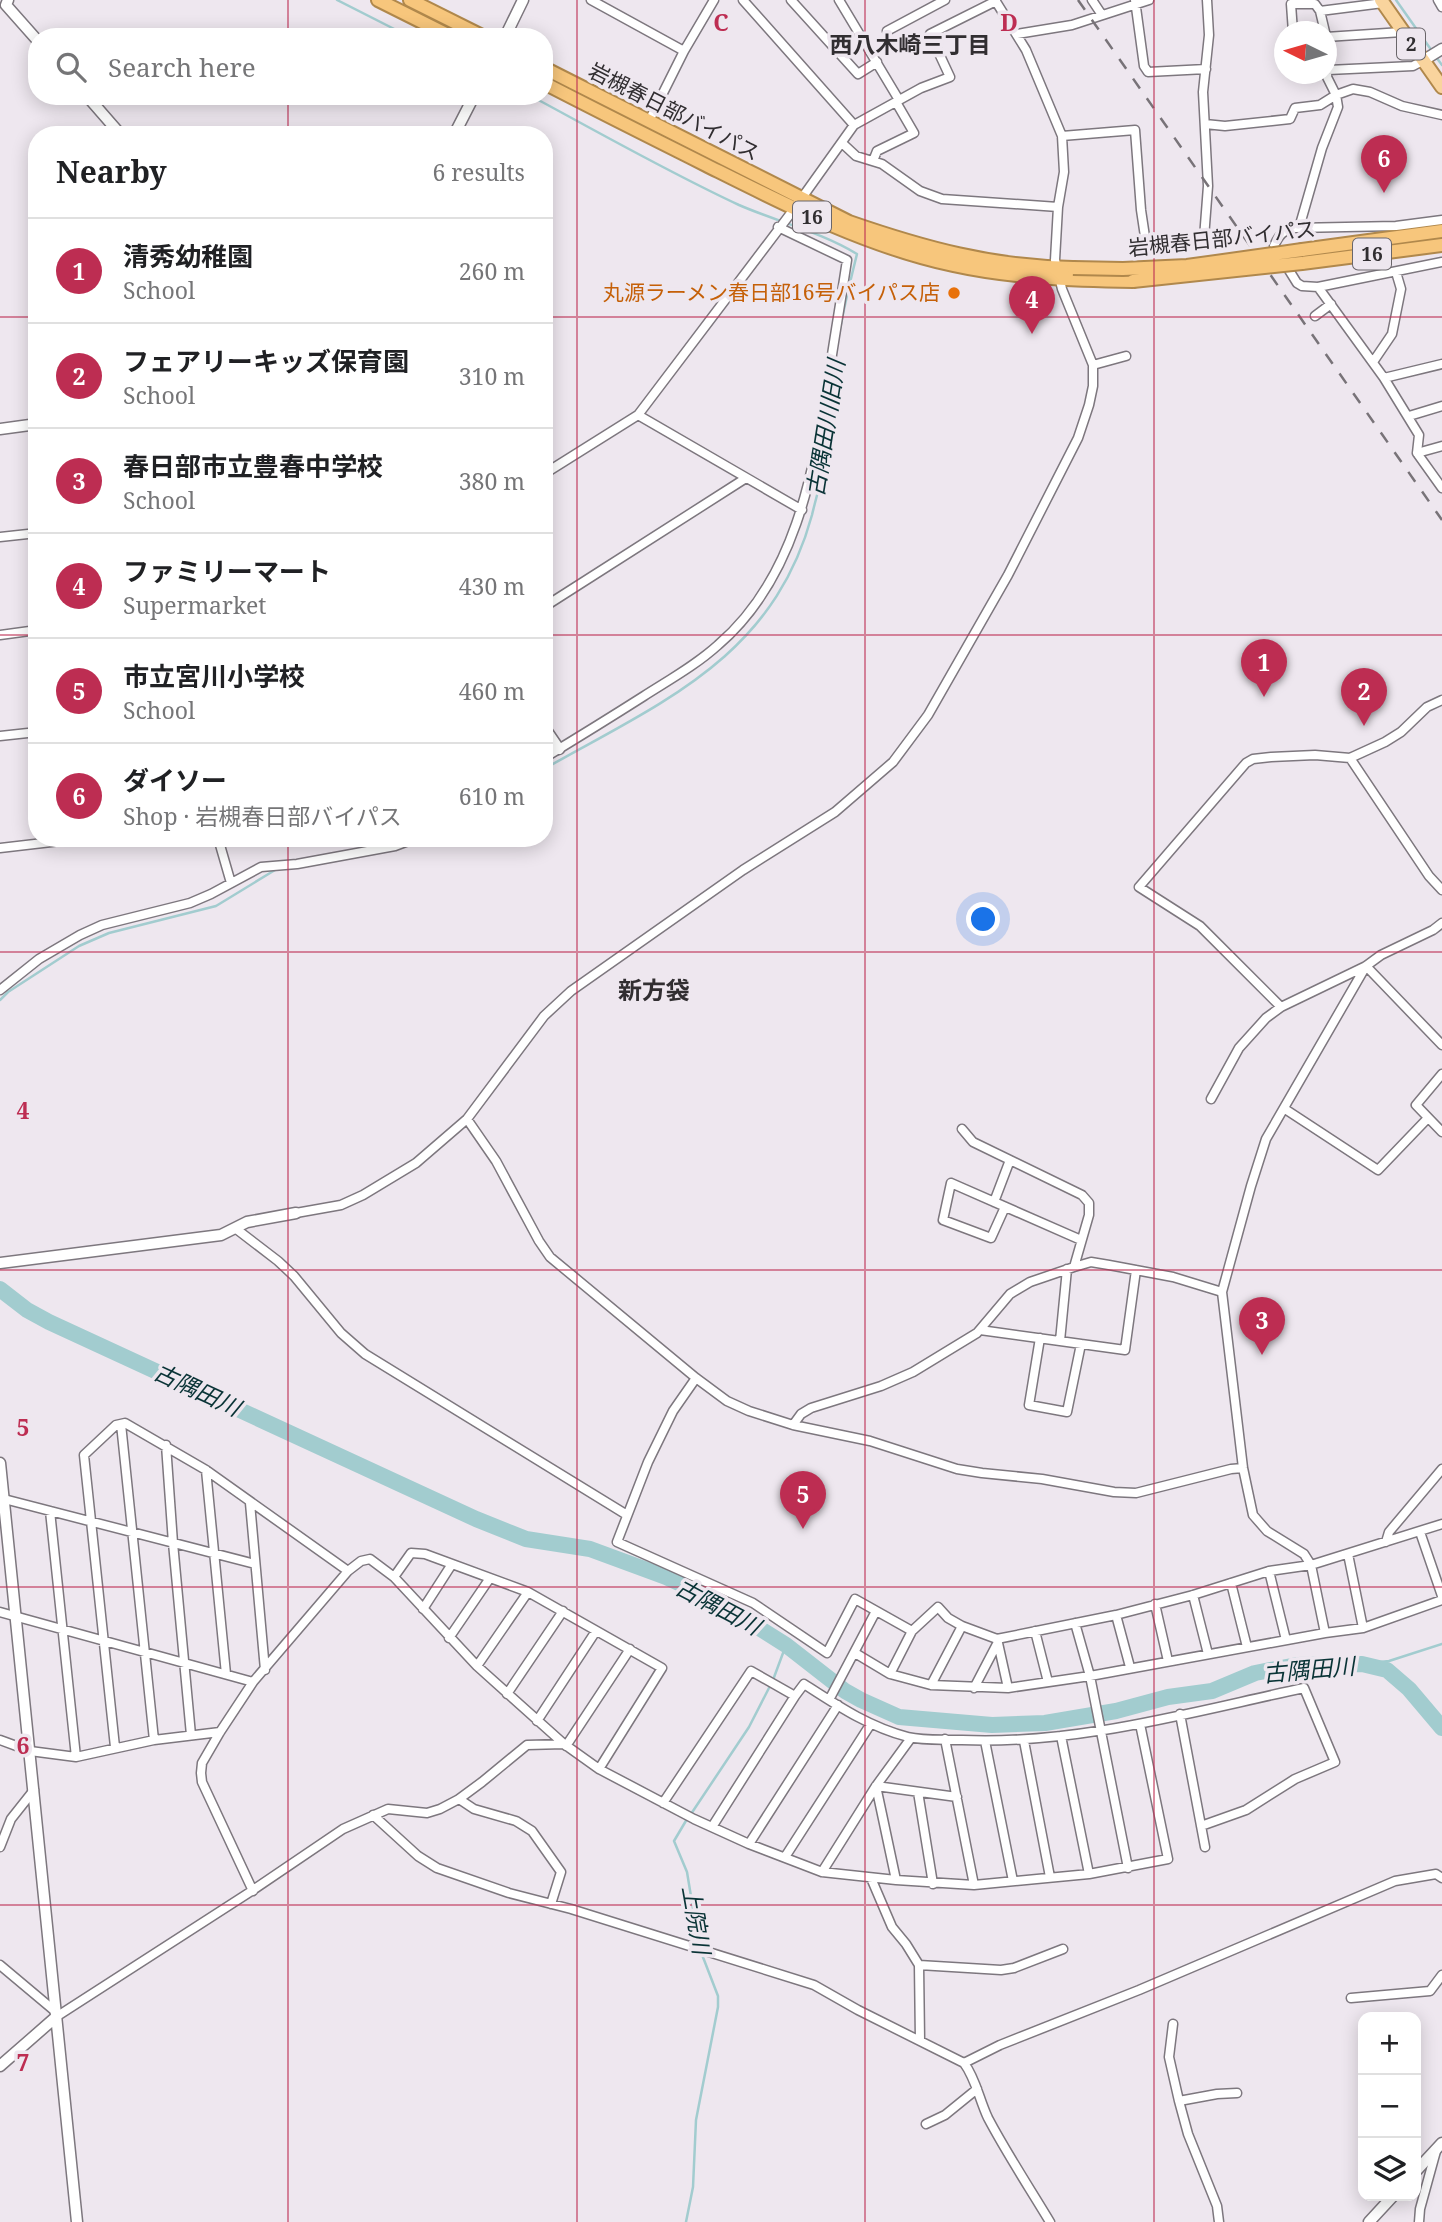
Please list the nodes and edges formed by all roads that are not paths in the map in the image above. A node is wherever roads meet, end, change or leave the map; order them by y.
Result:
1 (378, 0) edge
2 (410, 0) edge
3 (523, 0) edge
4 (591, 0) edge
5 (612, 0) edge
6 (713, 0) edge
7 (791, 0) edge
8 (839, 0) edge
9 (945, 0) edge
10 (1092, 0) edge
11 (1149, 0) edge
12 (1206, 0) edge
13 (1437, 0) edge
14 (995, 1) edge
15 (1382, 1) edge
16 (749, 2) edge
17 (1136, 2) edge
18 (5, 4) edge
19 (1442, 7) edge
20 (607, 9) junction
21 (1320, 11) junction
22 (1102, 15) junction
23 (1292, 21) edge
24 (1322, 21) edge
25 (434, 28) edge
26 (466, 28) edge
27 (509, 28) edge
28 (28, 30) edge
29 (887, 31) dead end
30 (1402, 32) junction
31 (1017, 34) junction
32 (1337, 38) edge
33 (684, 51) junction
34 (1433, 55) edge
35 (877, 62) junction
36 (1206, 69) junction
37 (1337, 70) edge
38 (553, 73) edge
39 (1331, 84) edge
40 (553, 87) edge
41 (1442, 87) edge
42 (1336, 94) junction
43 (897, 101) junction
44 (94, 105) edge
45 (469, 105) edge
46 (1442, 114) edge
47 (649, 121) junction
48 (1205, 124) junction
49 (854, 125) junction
50 (113, 126) edge
51 (459, 126) edge
52 (1062, 136) junction
53 (842, 143) junction
54 (873, 161) junction
55 (797, 204) junction
56 (1058, 207) junction
57 (1442, 220) edge
58 (778, 227) junction
59 (1299, 228) junction
60 (1442, 231) edge
61 (1442, 245) edge
62 (1302, 256) junction
63 (1442, 262) edge
64 (1396, 272) junction
65 (1058, 274) junction
66 (1318, 287) junction
67 (1331, 304) junction
68 (1315, 316) dead end
69 (1126, 356) dead end
70 (1373, 362) junction
71 (1442, 364) edge
72 (1093, 365) junction
73 (1384, 378) junction
74 (1442, 406) edge
75 (638, 415) junction
76 (1409, 416) junction
77 (28, 425) edge
78 (0, 429) edge
79 (1442, 446) edge
80 (1416, 453) junction
81 (553, 468) edge
82 (746, 478) junction
83 (1442, 488) edge
84 (802, 510) junction
85 (28, 534) edge
86 (0, 537) edge
87 (553, 601) edge
88 (28, 631) edge
89 (0, 635) edge
90 (1442, 701) edge
91 (28, 733) edge
92 (0, 737) edge
93 (553, 740) edge
94 (559, 749) junction
95 (553, 753) edge
96 (1350, 758) junction
97 (28, 845) edge
98 (221, 847) edge
99 (390, 847) edge
100 (0, 848) edge
101 (231, 883) junction
102 (1442, 890) edge
103 (1442, 923) edge
104 (1366, 966) junction
105 (0, 990) edge
106 (1281, 1007) junction
107 (1442, 1045) edge
108 (1442, 1074) edge
109 (1211, 1099) dead end
110 (1285, 1109) junction
111 (467, 1119) junction
112 (1427, 1119) junction
113 (962, 1129) dead end
114 (1442, 1132) edge
115 (1010, 1160) junction
116 (994, 1202) junction
117 (1005, 1207) junction
118 (296, 1213) joint
119 (235, 1228) junction
120 (1082, 1240) junction
121 (0, 1264) edge
122 (1070, 1268) junction
123 (1136, 1270) junction
124 (1222, 1292) junction
125 (980, 1330) junction
126 (1041, 1338) junction
127 (1060, 1341) junction
128 (1081, 1344) junction
129 (696, 1378) junction
130 (121, 1424) junction
131 (793, 1425) junction
132 (166, 1445) junction
133 (0, 1463) edge
134 (1242, 1468) junction
135 (1442, 1469) edge
136 (206, 1470) junction
137 (4, 1499) junction
138 (250, 1503) junction
139 (50, 1511) junction
140 (627, 1516) junction
141 (90, 1521) junction
142 (1442, 1524) edge
143 (131, 1532) junction
144 (1420, 1532) junction
145 (1386, 1542) junction
146 (173, 1543) junction
147 (214, 1553) junction
148 (1348, 1554) junction
149 (255, 1564) junction
150 (453, 1564) junction
151 (1311, 1565) junction
152 (348, 1572) junction
153 (1269, 1572) junction
154 (394, 1577) junction
155 (490, 1578) junction
156 (1231, 1583) junction
157 (528, 1592) junction
158 (1193, 1595) junction
159 (1442, 1598) edge
160 (1155, 1604) junction
161 (423, 1609) junction
162 (563, 1611) junction
163 (877, 1611) junction
164 (0, 1612) edge
165 (1116, 1615) junction
166 (16, 1616) junction
167 (1075, 1623) junction
168 (962, 1626) junction
169 (62, 1628) junction
170 (1363, 1628) junction
171 (596, 1630) junction
172 (912, 1630) junction
173 (1035, 1632) junction
174 (1325, 1633) junction
175 (449, 1638) junction
176 (102, 1639) junction
177 (1286, 1640) junction
178 (997, 1641) junction
179 (1247, 1647) junction
180 (630, 1649) junction
181 (144, 1651) junction
182 (855, 1653) junction
183 (1208, 1654) junction
184 (1168, 1661) junction
185 (185, 1663) junction
186 (477, 1666) junction
187 (1130, 1667) junction
188 (265, 1670) junction
189 (226, 1674) junction
190 (890, 1674) junction
191 (1090, 1676) junction
192 (253, 1682) junction
193 (1048, 1682) junction
194 (931, 1685) junction
195 (974, 1688) junction
196 (1008, 1688) junction
197 (507, 1695) junction
198 (795, 1696) junction
199 (829, 1700) junction
200 (838, 1705) junction
201 (1180, 1714) junction
202 (537, 1721) junction
203 (1140, 1724) junction
204 (870, 1725) junction
205 (1100, 1728) junction
206 (220, 1732) junction
207 (191, 1735) junction
208 (1061, 1736) junction
209 (911, 1738) junction
210 (945, 1739) junction
211 (0, 1740) edge
212 (154, 1740) junction
213 (985, 1741) junction
214 (1024, 1741) junction
215 (565, 1745) junction
216 (115, 1748) junction
217 (30, 1751) junction
218 (76, 1758) junction
219 (598, 1769) junction
220 (876, 1786) junction
221 (34, 1790) junction
222 (918, 1792) junction
223 (957, 1797) junction
224 (459, 1799) junction
225 (663, 1802) junction
226 (0, 1813) edge
227 (373, 1815) junction
228 (11, 1819) junction
229 (1201, 1826) junction
230 (712, 1827) junction
231 (749, 1844) junction
232 (0, 1847) edge
233 (1205, 1847) dead end
234 (785, 1857) junction
235 (1128, 1868) junction
236 (822, 1872) junction
237 (1089, 1874) junction
238 (1050, 1877) junction
239 (872, 1878) junction
240 (1442, 1878) edge
241 (896, 1880) junction
242 (1013, 1881) junction
243 (933, 1884) junction
244 (974, 1885) junction
245 (253, 1891) junction
246 (551, 1904) junction
247 (1063, 1949) dead end
248 (0, 1965) edge
249 (919, 1965) junction
250 (1442, 1975) edge
251 (1351, 1998) dead end
252 (56, 2015) junction
253 (1172, 2024) dead end
254 (920, 2040) junction
255 (964, 2063) junction
256 (0, 2066) edge
257 (977, 2089) junction
258 (1237, 2093) dead end
259 (1179, 2101) junction
260 (926, 2124) dead end
261 (1439, 2145) edge
262 (1421, 2165) edge
263 (1388, 2201) edge
264 (77, 2222) edge
265 (1050, 2222) edge
266 (1219, 2222) edge
267 (1369, 2222) edge
268 (1419, 2222) edge

1 - 25 highway
2 - 26 highway
3 - 27 street
4 - 20 street
5 - 20 street
6 - 33 street
7 - 35 street
8 - 35 street
9 - 29 street
10 - 22 street
11 - 17 street
12 - 36 street
13 - 19 street
14 - 31 street
14 - 43 street
15 - 21 street
15 - 30 main road, 2
16 - 49 street
17 - 22 street
17 - 36 street
18 - 28 street
20 - 33 street
21 - 23 street
21 - 24 street
22 - 31 street
30 - 32 street
30 - 34 main road, 2
31 - 52 street
33 - 47 street
34 - 37 street
34 - 41 main road, 2
35 - 43 street
36 - 48 street
38 - 47 highway, 岩槻春日部バイパス / 16
39 - 42 street
40 - 55 highway, 岩槻春日部バイパス / 16
42 - 46 street
42 - 48 street
42 - 59 street
43 - 49 street
43 - 54 street
44 - 50 street
45 - 51 street
47 - 55 highway, 岩槻春日部バイパス / 16
48 - 52 street
49 - 53 street
52 - 56 street
53 - 54 street
53 - 55 street
54 - 56 street
55 - 58 street
55 - 65 highway, 岩槻春日部バイパス / 16
56 - 65 street
57 - 59 street
58 - 75 street
58 - 84 street
59 - 66 street
60 - 62 highway, 岩槻春日部バイパス / 16
61 - 62 highway, 岩槻春日部バイパス / 16
62 - 65 highway, 岩槻春日部バイパス / 16, bridge
63 - 64 street
64 - 66 street
64 - 70 street
65 - 72 street
66 - 67 street
67 - 68 street
67 - 70 street
69 - 72 street
70 - 73 street
71 - 73 street
72 - 111 street
73 - 76 street
74 - 76 street
75 - 81 street
75 - 82 street
76 - 80 street
77 - 78 street
79 - 80 street
80 - 83 street
82 - 84 street
82 - 87 street
84 - 94 street
85 - 86 street
88 - 89 street
90 - 96 street
91 - 92 street
93 - 94 street
94 - 95 street
96 - 102 street
96 - 106 street
97 - 100 street
98 - 101 street
99 - 101 street
101 - 105 street
103 - 104 street
104 - 106 street
104 - 107 street
104 - 110 street
106 - 109 street
108 - 112 street
110 - 112 street
110 - 124 street
111 - 118 street
111 - 129 street
112 - 114 street
113 - 115 street
115 - 116 street
115 - 120 street
116 - 117 street
116 - 117 street
117 - 120 street
118 - 119 street
119 - 121 street
119 - 140 street
120 - 122 street
122 - 123 street
122 - 125 street
122 - 127 street
123 - 124 street
123 - 128 street
124 - 134 street
125 - 126 street
125 - 131 street
126 - 127 street
126 - 128 street
127 - 128 street
129 - 131 street
129 - 140 street
130 - 132 street
130 - 141 street
130 - 143 street
131 - 134 street
132 - 136 street
132 - 146 street
133 - 137 street
134 - 151 street
135 - 145 street
136 - 138 street
136 - 147 street
137 - 139 street
137 - 166 street
138 - 149 street
138 - 152 street
139 - 141 street
139 - 169 street
140 - 163 street
141 - 143 street
141 - 176 street
142 - 144 street
143 - 146 street
143 - 181 street
144 - 145 street
144 - 159 street
145 - 148 street
146 - 147 street
146 - 185 street
147 - 149 street
147 - 189 street
148 - 151 street
148 - 170 street
149 - 188 street
150 - 154 street
150 - 155 street
150 - 161 street
151 - 153 street
151 - 174 street
152 - 154 street
152 - 188 street
153 - 156 street
153 - 177 street
154 - 161 street
155 - 157 street
155 - 175 street
156 - 158 street
156 - 179 street
157 - 162 street
157 - 186 street
158 - 160 street
158 - 183 street
159 - 170 street
160 - 165 street
160 - 184 street
161 - 175 street
162 - 171 street
162 - 197 street
163 - 172 street
163 - 182 street
164 - 166 street
165 - 167 street
165 - 187 street
166 - 169 street
166 - 217 street
167 - 173 street
167 - 191 street
168 - 172 street
168 - 178 street
168 - 194 street
169 - 176 street
169 - 218 street
170 - 174 street
171 - 180 street
171 - 202 street
172 - 190 street
173 - 178 street
173 - 193 street
174 - 177 street
175 - 186 street
176 - 181 street
176 - 216 street
177 - 179 street
178 - 195 street
178 - 196 street
179 - 183 street
180 - 215 street
180 - 219 street
181 - 185 street
181 - 212 street
182 - 190 street
182 - 199 street
183 - 184 street
184 - 187 street
185 - 189 street
185 - 207 street
186 - 197 street
187 - 191 street
188 - 192 street
189 - 192 street
190 - 194 street
191 - 193 street
191 - 205 street
192 - 206 street
193 - 196 street
194 - 195 street
195 - 196 street
197 - 202 street
198 - 199 street
198 - 225 street
198 - 230 street
199 - 200 street
200 - 204 street
200 - 231 street
201 - 203 street
201 - 229 street
201 - 229 street
202 - 215 street
203 - 205 street
203 - 235 street
204 - 209 street
204 - 234 street
205 - 208 street
205 - 235 street
206 - 207 street
206 - 245 street
207 - 212 street
208 - 214 street
208 - 237 street
209 - 210 street
209 - 220 street
210 - 213 street
210 - 223 street
211 - 217 street
212 - 216 street
213 - 214 street
213 - 242 street
214 - 238 street
215 - 219 street
215 - 224 street
216 - 218 street
217 - 218 street
217 - 221 street
219 - 225 street
220 - 222 street
220 - 236 street
220 - 241 street
221 - 228 street
221 - 252 street
222 - 223 street
222 - 243 street
223 - 244 street
224 - 227 street
224 - 246 street
225 - 230 street
226 - 228 street
227 - 245 street
227 - 246 street
228 - 232 street
229 - 233 street
230 - 231 street
231 - 234 street
234 - 236 street
235 - 237 street
236 - 239 street
237 - 238 street
238 - 242 street
239 - 241 street
239 - 249 street
240 - 255 street
241 - 243 street
242 - 244 street
243 - 244 street
245 - 252 street
246 - 254 street
247 - 249 street
248 - 252 street
249 - 254 street
250 - 251 street
252 - 256 street
252 - 264 street
253 - 259 street
254 - 255 street
255 - 257 street
257 - 260 street
257 - 265 street
258 - 259 street
259 - 266 street
261 - 262 street
261 - 268 street
263 - 267 street

